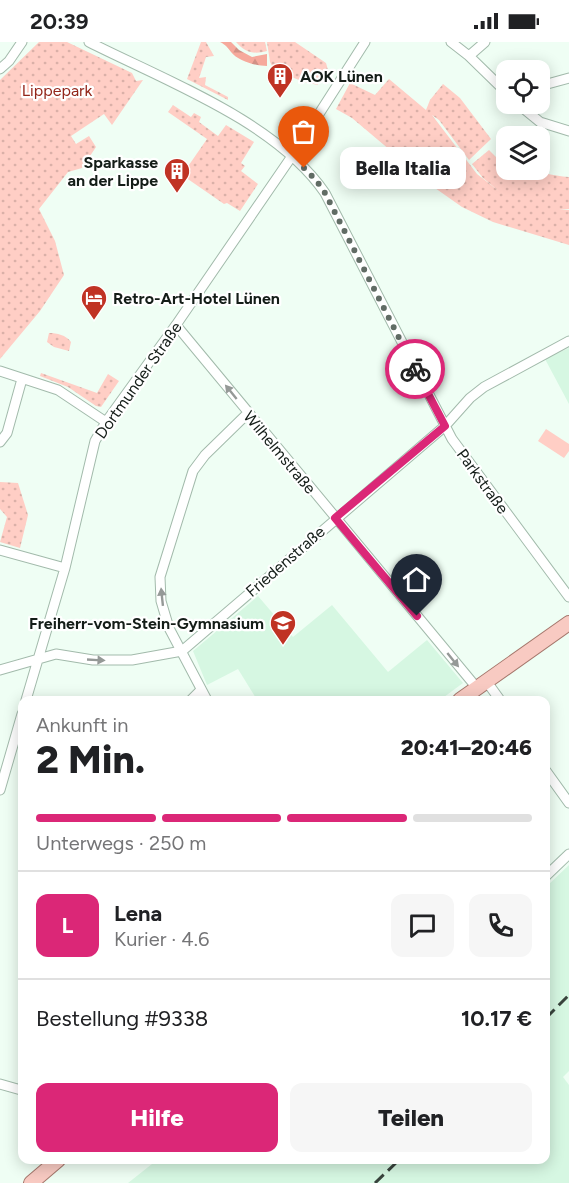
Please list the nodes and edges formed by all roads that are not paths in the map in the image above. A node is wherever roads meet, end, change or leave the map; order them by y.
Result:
1 (22, 42) edge
2 (89, 42) edge
3 (365, 42) edge
4 (451, 42) edge
5 (485, 42) edge
6 (469, 56) junction
7 (0, 69) edge
8 (569, 78) edge
9 (496, 82) edge
10 (550, 83) edge
11 (530, 114) edge
12 (569, 130) edge
13 (292, 156) junction
14 (177, 325) junction
15 (569, 341) edge
16 (0, 371) edge
17 (22, 379) junction
18 (248, 413) junction
19 (106, 422) junction
20 (445, 426) junction
21 (0, 442) edge
22 (335, 518) junction
23 (0, 550) edge
24 (65, 568) junction
25 (558, 583) junction
26 (569, 587) edge
27 (569, 597) edge
28 (569, 623) edge
29 (182, 651) junction
30 (39, 658) junction
31 (0, 670) edge
32 (482, 685) junction
33 (201, 690) junction
34 (27, 696) edge
35 (194, 696) edge
36 (205, 696) edge
37 (466, 696) edge
38 (495, 696) edge
39 (18, 729) edge
40 (12, 752) junction
41 (18, 755) edge
42 (550, 777) edge
43 (0, 790) edge
44 (569, 803) edge
45 (569, 854) edge
46 (550, 872) edge
47 (0, 1084) edge
48 (18, 1089) edge
49 (53, 1164) edge
50 (31, 1183) edge

1 - 7 street
2 - 13 street, Parkstraße
3 - 13 street, Dortmunder Straße
4 - 6 street
5 - 6 street
6 - 9 street
8 - 10 street
11 - 12 street
13 - 14 street, Dortmunder Straße
13 - 20 street, Parkstraße
18 -> 14 street, Wilhelmstraße
14 - 19 street, Dortmunder Straße
15 - 20 street, Friedenstraße
16 - 17 street
17 - 19 street
17 - 21 street
18 - 22 street, Wilhelmstraße
29 -> 18 street
19 - 24 street, Dortmunder Straße
20 - 22 street, Friedenstraße
20 - 25 street, Parkstraße
22 - 29 street, Friedenstraße
22 -> 32 street, Wilhelmstraße
23 - 24 street
24 - 30 street, Dortmunder Straße
25 - 26 street
25 - 27 street, Parkstraße
28 - 32 main road
30 -> 29 street
29 - 33 street
30 - 31 street
30 - 34 street, Dortmunder Straße
32 - 37 main road
32 - 38 street, Wilhelmstraße
33 - 35 street
33 - 36 street
39 - 40 street
40 - 41 street
40 - 43 street
42 - 44 street
45 - 46 street
47 - 48 street
49 - 50 main road

